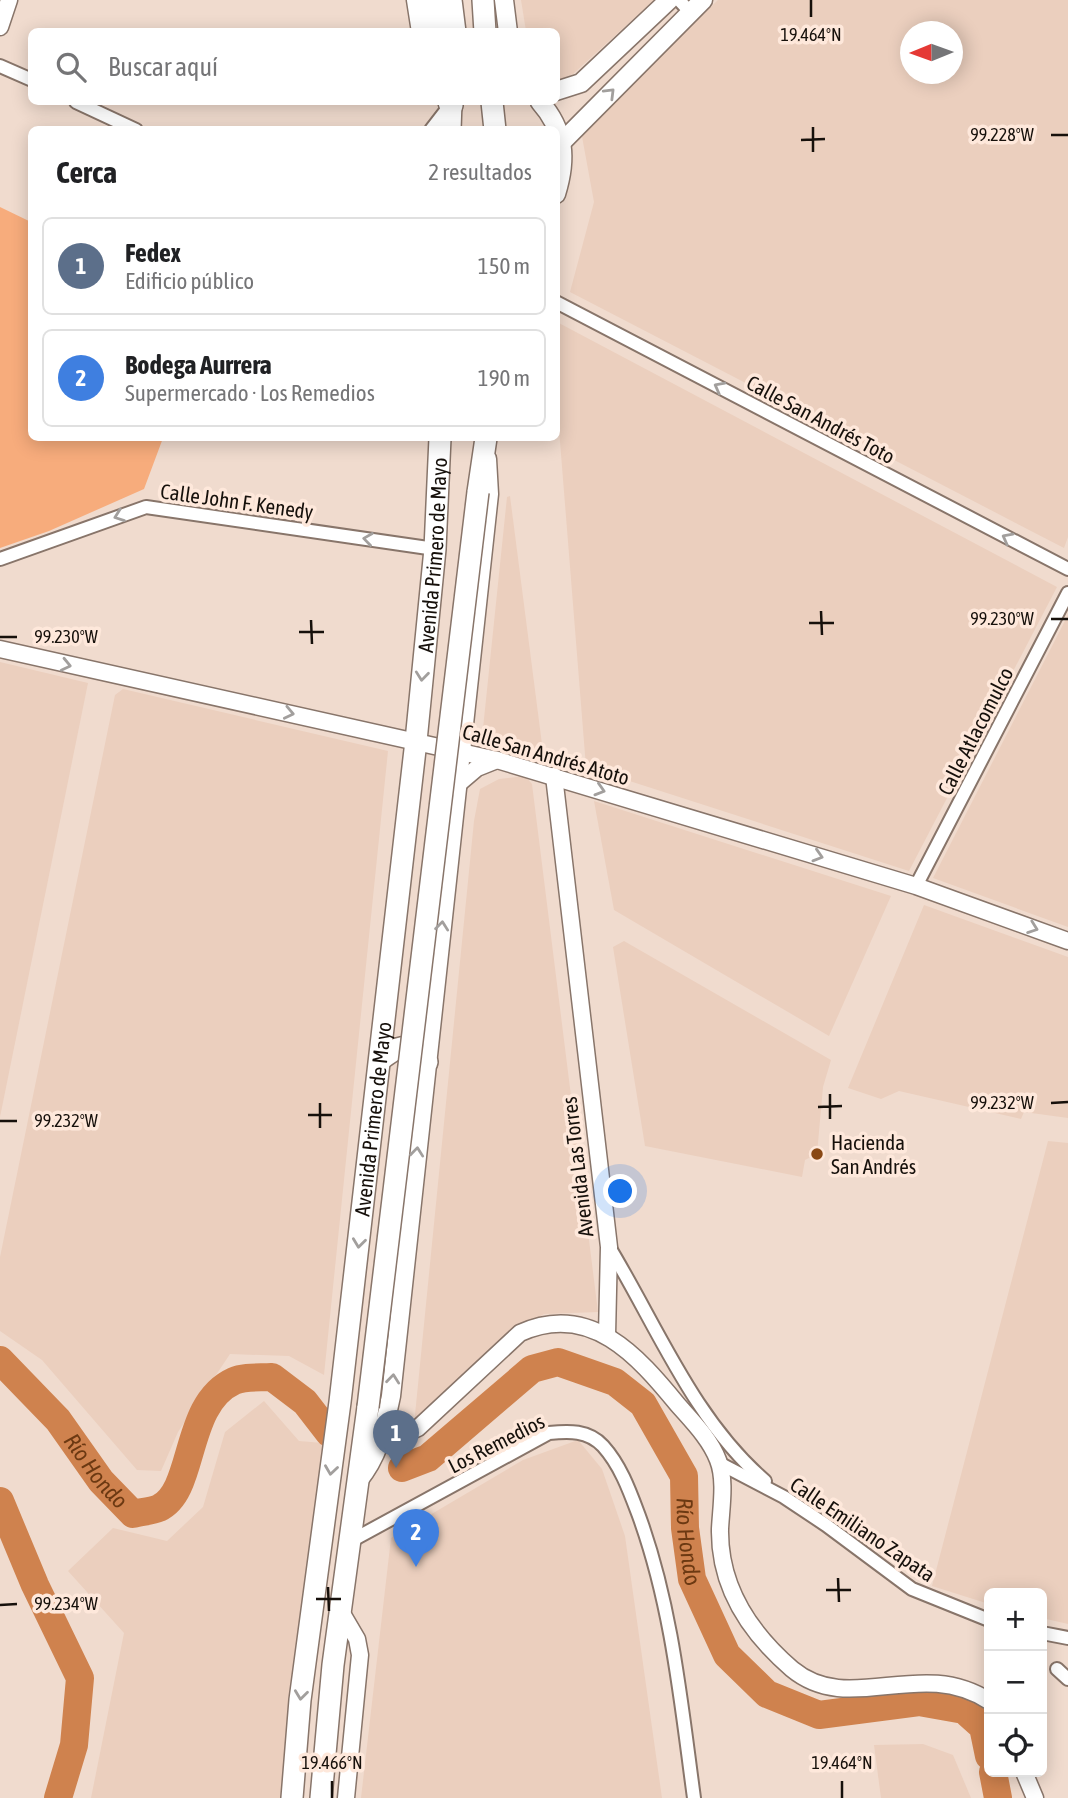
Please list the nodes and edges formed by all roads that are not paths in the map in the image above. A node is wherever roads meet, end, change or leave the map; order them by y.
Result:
1 (9, 0) edge
2 (416, 0) edge
3 (436, 0) edge
4 (451, 0) edge
5 (483, 0) edge
6 (504, 0) edge
7 (669, 0) edge
8 (691, 4) edge
9 (0, 27) edge
10 (420, 28) edge
11 (439, 28) edge
12 (454, 28) edge
13 (485, 28) edge
14 (508, 28) edge
15 (0, 66) edge
16 (28, 78) edge
17 (560, 90) edge
18 (82, 105) edge
19 (449, 105) edge
20 (451, 105) edge
21 (492, 105) edge
22 (542, 105) edge
23 (127, 126) edge
24 (433, 126) edge
25 (450, 126) edge
26 (495, 126) edge
27 (556, 126) edge
28 (560, 137) edge
29 (562, 142) junction
30 (560, 180) edge
31 (560, 304) edge
32 (440, 441) edge
33 (485, 441) edge
34 (435, 549) junction
35 (0, 559) edge
36 (1068, 569) edge
37 (1068, 593) edge
38 (0, 649) edge
39 (416, 741) junction
40 (461, 751) junction
41 (498, 760) junction
42 (554, 776) junction
43 (457, 785) junction
44 (916, 887) junction
45 (1068, 941) edge
46 (381, 1059) junction
47 (427, 1062) junction
48 (609, 1247) junction
49 (607, 1335) junction
50 (380, 1446) junction
51 (719, 1463) junction
52 (358, 1480) junction
53 (784, 1497) junction
54 (349, 1542) junction
55 (340, 1610) junction
56 (984, 1618) edge
57 (1047, 1634) edge
58 (1068, 1638) edge
59 (1057, 1669) dead end
60 (1068, 1679) edge
61 (984, 1698) edge
62 (1026, 1777) edge
63 (1034, 1797) edge
64 (292, 1798) edge
65 (321, 1798) edge
66 (346, 1798) edge
67 (694, 1798) edge

1 - 9 street
2 - 10 main road
3 - 11 highway
4 - 12 highway
5 - 13 highway
6 - 14 main road
7 - 17 main road
29 -> 8 main road
15 - 16 street
18 - 23 street
19 - 24 street
20 - 25 highway
21 - 26 highway
22 - 27 main road
28 - 29 main road
29 - 30 main road
36 -> 31 street, Calle San Andrés Toto
32 - 34 highway, Avenida Primero de Mayo
33 - 40 main road, Avenida Primero de Mayo
33 - 52 highway, Avenida Primero de Mayo, bridge
34 -> 35 street, Calle John F. Kenedy
34 -> 39 highway, Avenida Primero de Mayo
37 - 44 street, Calle Atlacomulco
38 -> 39 street, Calle San Andrés Atoto
39 - 40 street, Calle San Andrés Atoto
39 - 46 highway, Avenida Primero de Mayo
40 - 41 street, Calle San Andrés Atoto
40 - 43 main road, Avenida Primero de Mayo
41 - 42 street, Calle San Andrés Atoto
41 - 43 street
42 -> 44 street, Calle San Andrés Atoto
42 - 48 street, Avenida Las Torres
47 -> 43 main road, Avenida Primero de Mayo
44 -> 45 street, Calle San Andrés Atoto
46 - 47 highway
46 -> 64 highway, Avenida Primero de Mayo
50 -> 47 main road, Avenida Primero de Mayo
48 - 49 street
48 - 53 street, Avenida Las Torres
49 - 50 street
49 - 51 street
50 - 52 main road, Avenida Primero de Mayo
51 - 53 street, Calle Emiliano Zapata
51 - 61 street
52 - 54 highway, Avenida Primero de Mayo
53 - 56 street, Calle Emiliano Zapata
54 - 55 highway, Avenida Primero de Mayo
54 - 67 street, Los Remedios
55 - 65 highway, Avenida Primero de Mayo
55 - 66 street
57 - 58 street
59 - 60 street
62 - 63 street

